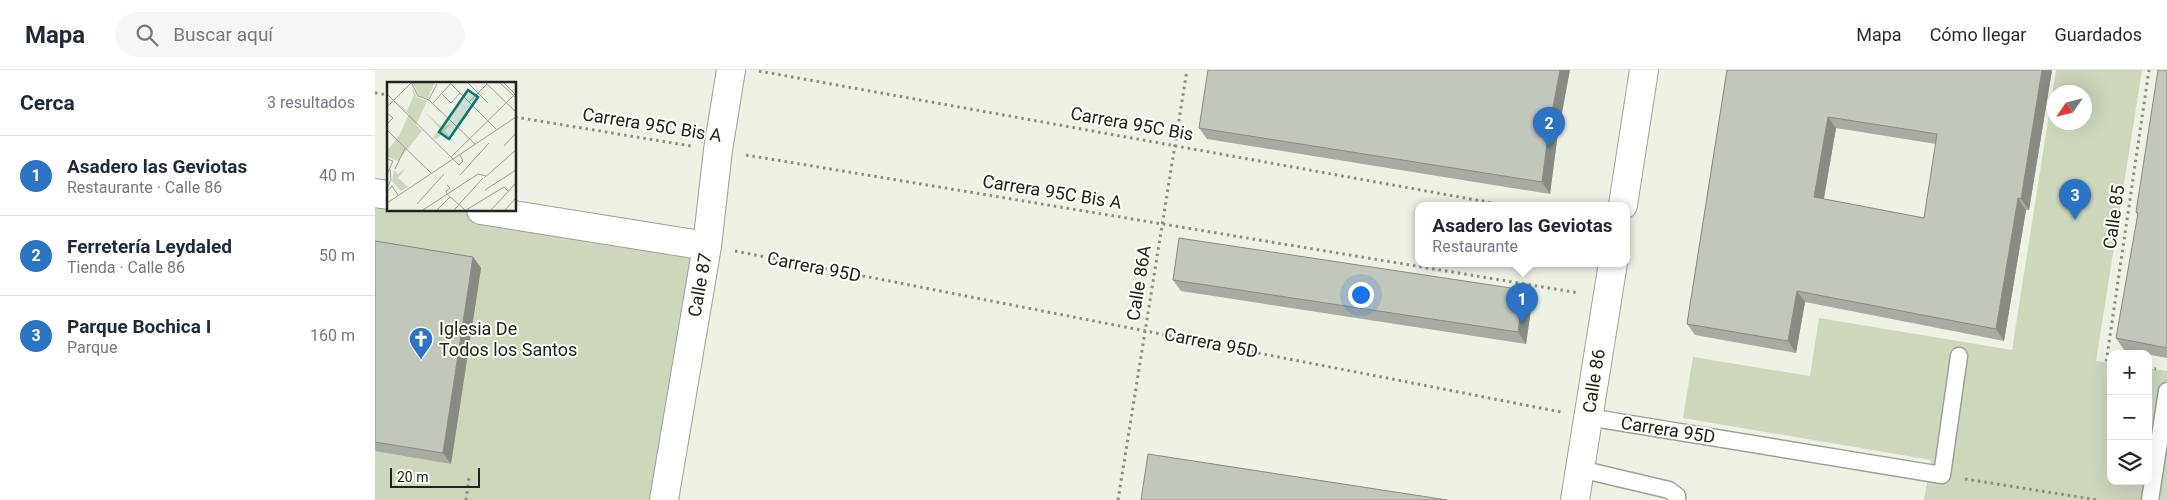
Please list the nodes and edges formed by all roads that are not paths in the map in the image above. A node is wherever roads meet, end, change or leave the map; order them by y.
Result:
1 (731, 70) edge
2 (1644, 70) edge
3 (1623, 202) edge
4 (487, 211) edge
5 (707, 246) junction
6 (1612, 267) edge
7 (1959, 356) dead end
8 (2167, 391) edge
9 (1589, 417) junction
10 (1580, 469) junction
11 (664, 500) edge
12 (1575, 500) edge
13 (1677, 500) edge
14 (2151, 500) edge

1 - 5 street, Calle 87
2 - 3 street
4 - 5 street
5 - 11 street, Calle 87
6 - 9 street, Calle 86
7 - 9 lane, Carrera 95D
8 - 14 lane
9 - 10 street, Calle 86
10 - 12 street, Calle 86
10 - 13 lane

